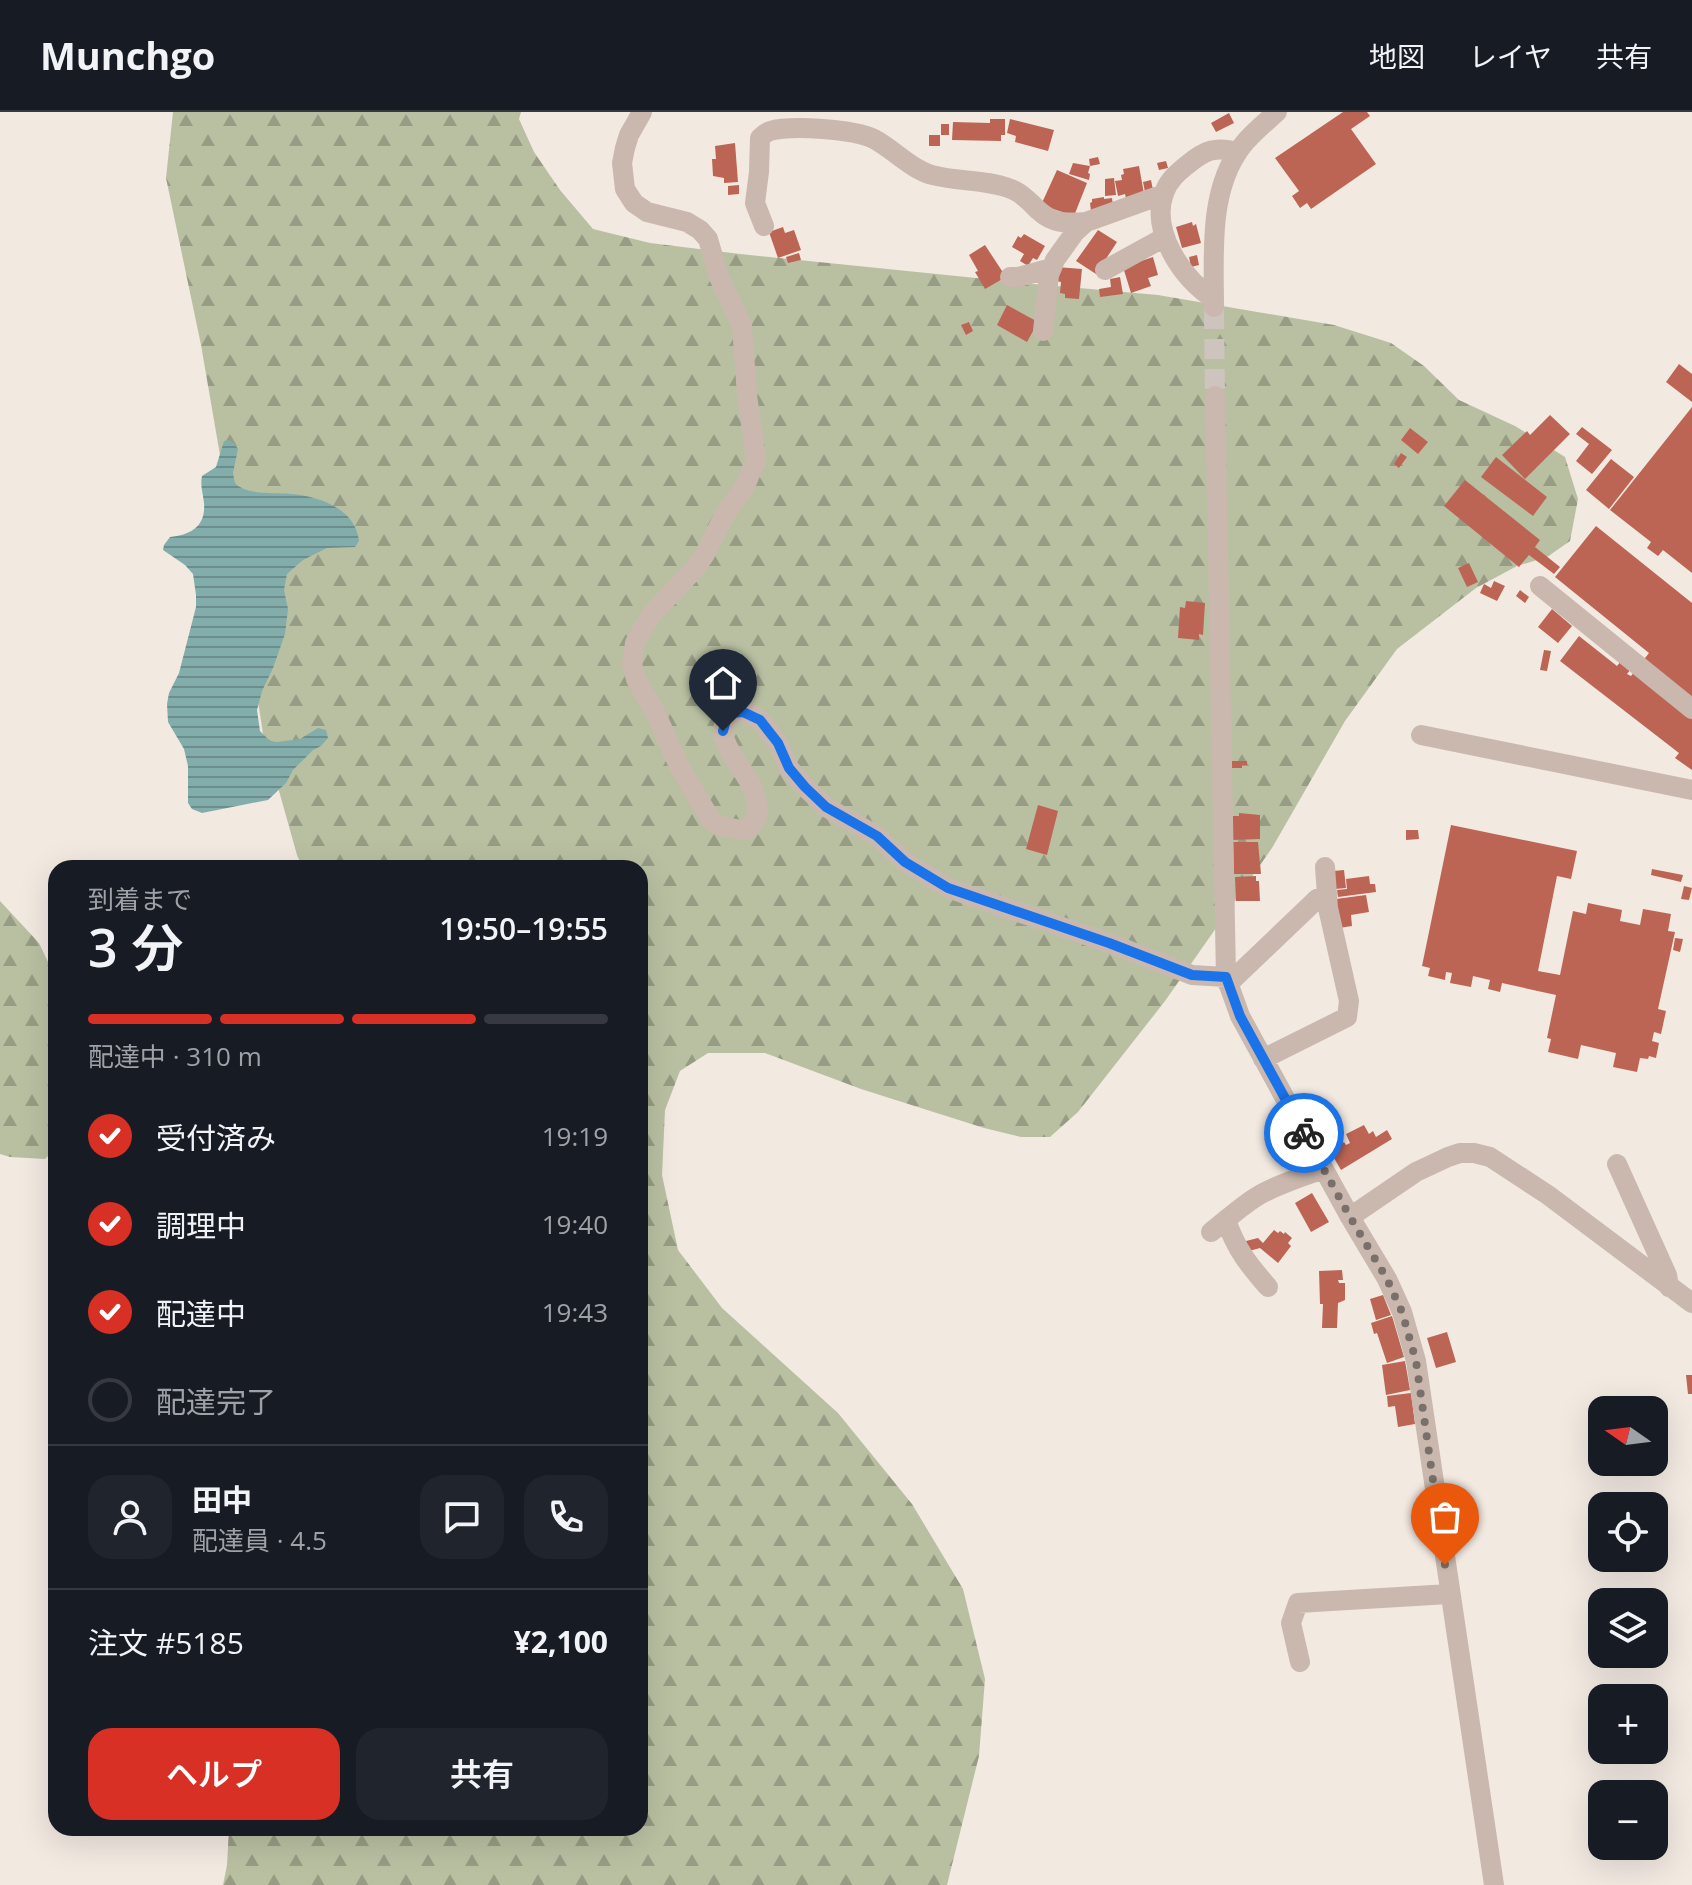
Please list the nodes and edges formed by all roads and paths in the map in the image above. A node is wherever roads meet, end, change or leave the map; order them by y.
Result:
1 (642, 112) edge
2 (1277, 112) edge
3 (1238, 152) junction
4 (1164, 194) junction
5 (1086, 222) junction
6 (764, 226) dead end
7 (1165, 237) junction
8 (1052, 268) junction
9 (1105, 270) dead end
10 (1010, 277) dead end
11 (1043, 331) dead end
12 (1215, 396) tunnel mouth
13 (1540, 586) dead end
14 (1692, 709) edge
15 (1421, 735) dead end
16 (1692, 790) edge
17 (1325, 867) dead end
18 (1327, 894) junction
19 (1227, 981) junction
20 (1263, 1059) junction
21 (1617, 1164) dead end
22 (1324, 1169) junction
23 (1350, 1217) junction
24 (1268, 1287) dead end
25 (1669, 1287) junction
26 (1692, 1303) edge
27 (1449, 1594) junction
28 (1300, 1662) dead end
29 (1494, 1885) edge

1 - 19 street
2 - 3 street
3 - 4 street
3 - 7 street
4 - 5 street
4 - 7 street
5 - 6 street
5 - 8 street
7 - 9 street
8 - 10 street
8 - 11 street
12 - 19 street
13 - 14 street
15 - 16 street
17 - 18 street
18 - 19 street
18 - 20 street
19 - 20 street
20 - 22 street
21 - 25 street
22 - 23 street
22 - 24 street
23 - 25 street
23 - 27 street
25 - 26 street
27 - 28 street
27 - 29 street

